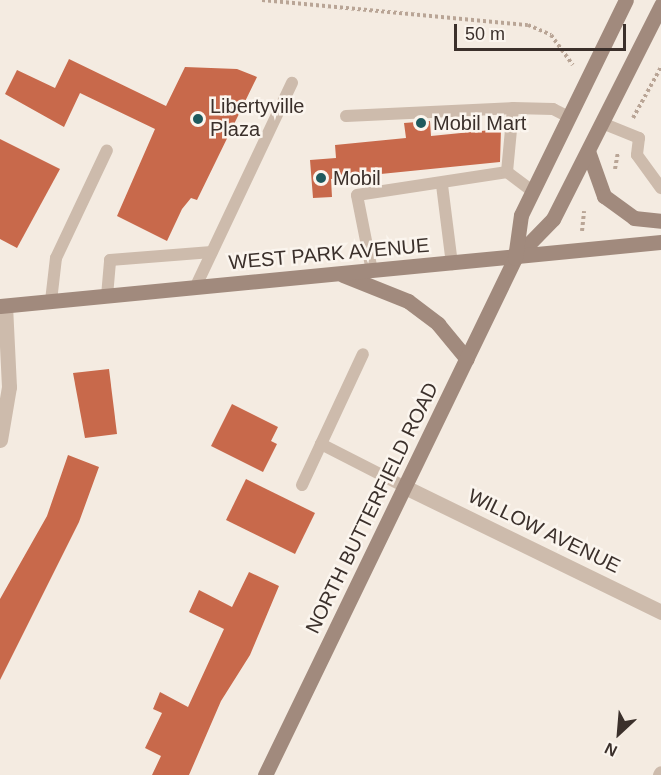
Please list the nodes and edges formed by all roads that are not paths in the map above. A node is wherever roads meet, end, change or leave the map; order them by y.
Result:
1 (626, 0) edge
2 (661, 4) edge
3 (292, 83) dead end
4 (513, 108) junction
5 (346, 116) dead end
6 (569, 117) junction
7 (602, 123) junction
8 (107, 150) dead end
9 (588, 151) junction
10 (507, 172) junction
11 (442, 185) junction
12 (661, 188) edge
13 (532, 191) junction
14 (661, 221) edge
15 (661, 242) edge
16 (212, 252) junction
17 (515, 258) junction
18 (452, 264) junction
19 (372, 271) junction
20 (340, 274) junction
21 (195, 288) junction
22 (107, 296) junction
23 (51, 301) junction
24 (2, 306) edge
25 (363, 354) dead end
26 (467, 359) junction
27 (0, 440) edge
28 (321, 444) junction
29 (302, 485) dead end
30 (407, 488) junction
31 (661, 612) edge
32 (265, 775) edge

1 - 6 main road
2 - 7 main road
3 - 16 lane
4 - 5 lane
4 - 6 lane
4 - 10 lane
6 - 13 main road
7 - 9 main road
7 - 12 lane
8 - 23 lane
9 - 14 main road
9 - 17 main road
10 - 11 lane
10 - 13 lane
11 - 18 lane
11 - 19 lane
13 - 17 main road
15 - 17 main road, WEST PARK AVENUE
16 - 21 lane
16 - 22 lane
17 - 18 main road, WEST PARK AVENUE
17 - 26 main road, NORTH BUTTERFIELD ROAD
18 - 19 main road, WEST PARK AVENUE
19 - 20 main road, WEST PARK AVENUE
20 - 21 main road, WEST PARK AVENUE
20 - 26 main road
21 - 22 main road, WEST PARK AVENUE
22 - 23 main road, WEST PARK AVENUE
23 - 24 main road, WEST PARK AVENUE
24 - 27 street
25 - 28 lane
26 - 30 main road, NORTH BUTTERFIELD ROAD
28 - 29 lane
28 - 30 lane
30 - 31 street, WILLOW AVENUE
30 - 32 main road, NORTH BUTTERFIELD ROAD

